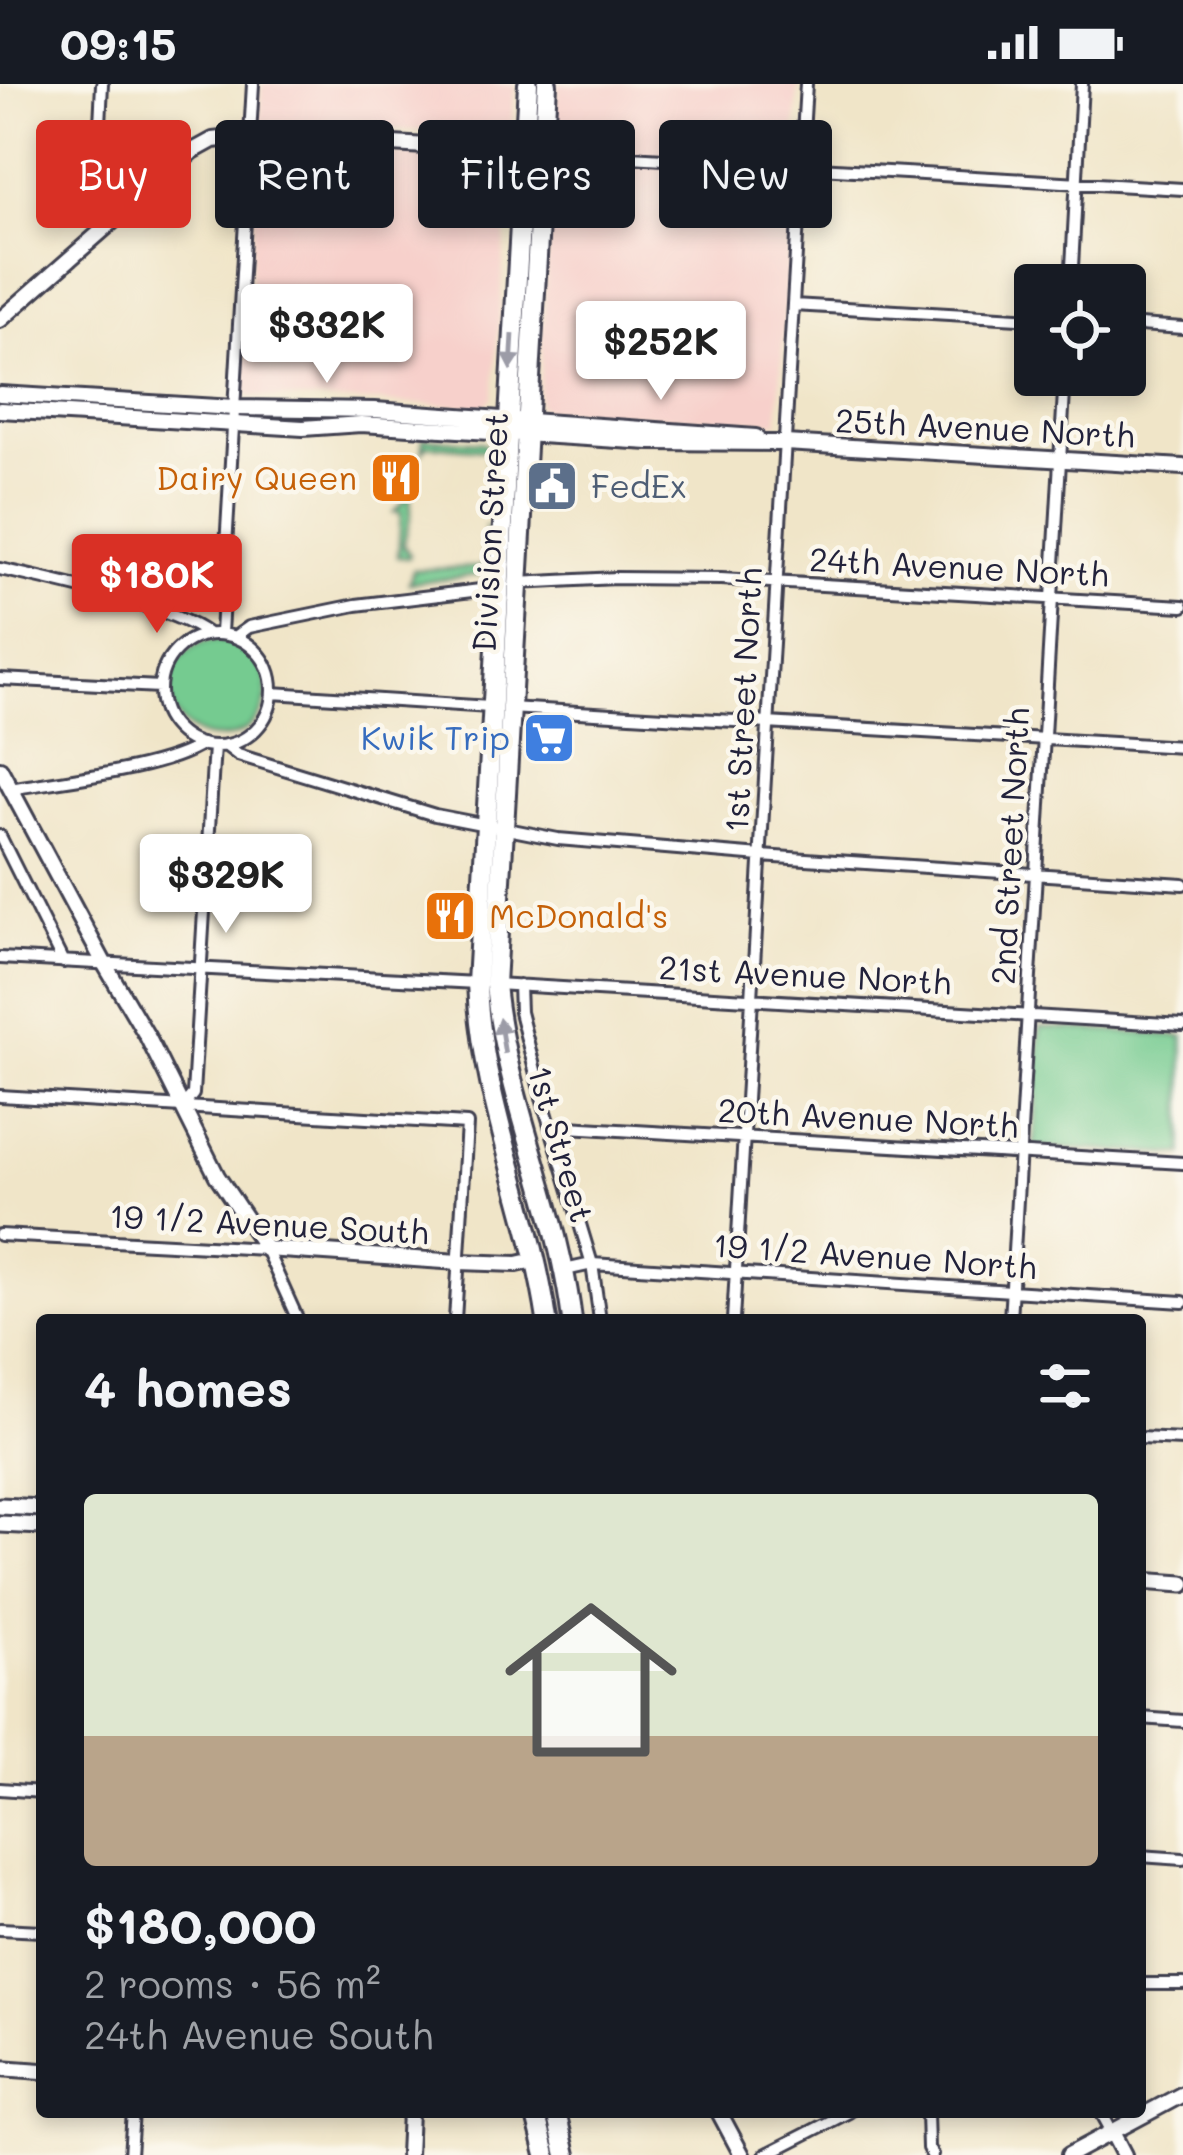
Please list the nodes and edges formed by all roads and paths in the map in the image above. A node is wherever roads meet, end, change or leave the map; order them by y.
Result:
1 (102, 84) edge
2 (253, 84) edge
3 (528, 84) edge
4 (547, 84) edge
5 (806, 84) edge
6 (1082, 84) edge
7 (100, 120) edge
8 (251, 120) edge
9 (531, 120) edge
10 (540, 120) edge
11 (804, 120) edge
12 (832, 168) edge
13 (1077, 182) junction
14 (1183, 188) edge
15 (102, 228) edge
16 (245, 228) edge
17 (528, 228) edge
18 (797, 228) edge
19 (1072, 264) edge
20 (793, 305) junction
21 (1014, 318) edge
22 (0, 320) edge
23 (1146, 325) edge
24 (1183, 328) edge
25 (0, 394) edge
26 (1064, 396) edge
27 (0, 410) edge
28 (234, 415) junction
29 (516, 428) junction
30 (785, 443) junction
31 (1060, 459) junction
32 (1183, 466) edge
33 (0, 568) edge
34 (777, 583) junction
35 (507, 586) junction
36 (1052, 599) junction
37 (1183, 606) edge
38 (214, 634) junction
39 (235, 637) junction
40 (0, 679) edge
41 (160, 687) junction
42 (272, 693) junction
43 (500, 707) junction
44 (769, 723) junction
45 (1044, 739) junction
46 (214, 745) junction
47 (1183, 747) edge
48 (0, 769) edge
49 (10, 789) junction
50 (492, 828) junction
51 (0, 836) edge
52 (761, 856) junction
53 (1036, 876) junction
54 (1183, 884) edge
55 (0, 958) edge
56 (64, 962) junction
57 (104, 963) junction
58 (201, 967) junction
59 (486, 984) junction
60 (519, 986) junction
61 (752, 999) junction
62 (1028, 1016) junction
63 (1183, 1024) edge
64 (0, 1096) edge
65 (183, 1106) junction
66 (550, 1126) junction
67 (744, 1137) junction
68 (1019, 1154) junction
69 (1183, 1163) edge
70 (0, 1235) edge
71 (266, 1249) junction
72 (535, 1261) junction
73 (459, 1262) junction
74 (592, 1264) junction
75 (565, 1270) junction
76 (736, 1276) junction
77 (1011, 1292) junction
78 (1183, 1302) edge
79 (295, 1314) edge
80 (455, 1314) edge
81 (546, 1314) edge
82 (571, 1314) edge
83 (599, 1314) edge
84 (734, 1314) edge
85 (1010, 1314) edge
86 (1146, 1438) edge
87 (1183, 1440) edge
88 (0, 1506) edge
89 (36, 1508) edge
90 (0, 1524) edge
91 (36, 1526) edge
92 (1146, 1581) edge
93 (1183, 1584) edge
94 (1146, 1718) edge
95 (1183, 1721) edge
96 (0, 1789) edge
97 (36, 1792) edge
98 (1146, 1856) edge
99 (1183, 1859) edge
100 (0, 1929) edge
101 (36, 1931) edge
102 (1146, 1984) edge
103 (1183, 1984) edge
104 (0, 2068) edge
105 (36, 2071) edge
106 (1183, 2094) edge
107 (1146, 2114) edge
108 (133, 2118) edge
109 (410, 2118) edge
110 (538, 2118) edge
111 (557, 2118) edge
112 (722, 2118) edge
113 (837, 2118) edge
114 (927, 2118) edge
115 (1104, 2118) edge
116 (1138, 2118) edge
117 (1112, 2132) junction
118 (130, 2155) edge
119 (407, 2155) edge
120 (547, 2155) edge
121 (566, 2155) edge
122 (742, 2155) edge
123 (765, 2155) edge
124 (932, 2155) edge
125 (1069, 2155) edge
126 (1124, 2155) edge

1 - 7 street
2 - 8 street
3 - 9 highway, Division Street
4 - 10 highway, Division Street
5 - 11 street, 1st Street North
6 - 13 street
12 - 13 street
13 - 14 street
13 - 19 street
15 - 22 street
16 - 28 street
17 - 29 highway, Division Street
18 - 20 street, 1st Street North
20 - 21 street
20 - 30 street, 1st Street North
23 - 24 street
25 - 28 street
26 - 31 street, 2nd Street North
27 - 28 street
28 - 29 street, 25th Avenue North
28 - 38 street
29 - 30 street, 25th Avenue North
29 - 35 highway, Division Street
30 - 31 street, 25th Avenue North
30 - 34 street, 1st Street North
31 - 32 street, 25th Avenue North
31 - 36 street, 2nd Street North
33 - 38 street
34 - 35 street, 24th Avenue North
34 - 36 street, 24th Avenue North
34 - 44 street, 1st Street North
35 - 39 street, 24th Avenue North
35 - 43 highway, Division Street
36 - 37 street, 24th Avenue North
36 - 45 street, 2nd Street North
38 - 39 street
38 - 41 street
39 - 42 street
40 - 41 street
41 - 46 street
42 - 43 street
42 - 46 street
43 - 44 street
43 - 50 highway, Division Street
44 - 45 street
44 - 52 street, 1st Street North
45 - 47 street
45 - 53 street, 2nd Street North
46 - 49 street
46 - 50 street
46 - 58 street
48 - 49 street
49 - 57 street
50 - 52 street
50 - 59 highway, Division Street
51 - 56 street
52 - 53 street
52 - 61 street, 1st Street North
53 - 54 street
53 - 62 street, 2nd Street North
55 - 56 street, 21st Avenue North
56 - 57 street, 21st Avenue North
57 - 58 street, 21st Avenue North
57 - 65 street
58 - 59 street, 21st Avenue North
58 - 65 street
59 - 60 street, 21st Avenue North
59 - 72 highway, 1st Street
75 -> 59 highway, 1st Street
60 - 61 street, 21st Avenue North
60 - 66 street
61 - 62 street, 21st Avenue North
61 - 67 street, 1st Street North
62 - 63 street, 21st Avenue North
62 - 68 street, 2nd Street North
64 - 65 street
65 - 71 street
65 - 73 street
66 - 67 street, 20th Avenue North
66 - 74 street
67 - 68 street, 20th Avenue North
67 - 76 street, 1st Street North
68 - 69 street, 20th Avenue North
68 - 77 street, 2nd Street North
70 - 71 street, 19 1/2 Avenue South
71 - 73 street, 19 1/2 Avenue South
71 - 79 street
72 - 73 street, 19 1/2 Avenue South
72 - 81 highway, 1st Street
73 - 80 street
74 - 75 street, 19 1/2 Avenue North
74 - 76 street, 19 1/2 Avenue North
74 - 83 street
75 - 82 highway, 1st Street
76 - 77 street, 19 1/2 Avenue North
76 - 84 street, 1st Street North
77 - 78 street, 19 1/2 Avenue North
77 - 85 street, 2nd Street North
86 - 87 street
88 - 89 main road
90 - 91 main road
92 - 93 main road
94 - 95 street
96 - 97 street
98 - 99 street
100 - 101 street
102 - 103 street
104 - 105 street
106 - 107 street
108 - 118 street
109 - 119 street
110 - 120 highway
111 - 121 highway
112 - 122 street
113 - 123 street
114 - 124 street
115 - 117 street
116 - 117 street
117 - 125 street
117 - 126 street

